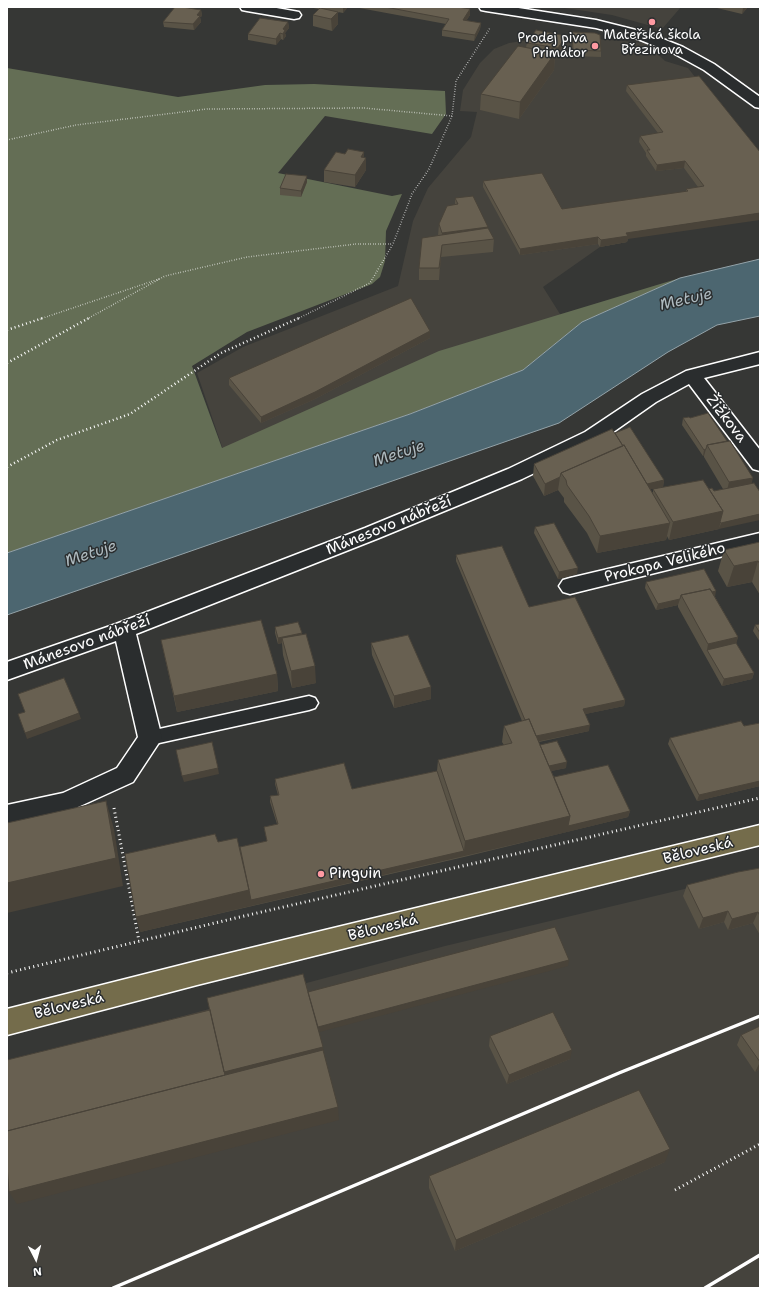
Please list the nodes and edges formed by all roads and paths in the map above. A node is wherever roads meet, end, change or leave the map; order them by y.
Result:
1 (247, 7) edge
2 (486, 7) edge
3 (502, 9) junction
4 (294, 15) dead end
5 (760, 104) edge
6 (452, 116) junction
7 (7, 140) edge
8 (393, 244) junction
9 (165, 276) junction
10 (7, 330) edge
11 (760, 358) edge
12 (7, 363) edge
13 (692, 375) junction
14 (760, 464) edge
15 (7, 468) edge
16 (760, 540) edge
17 (570, 586) dead end
18 (124, 630) junction
19 (7, 671) edge
20 (309, 703) dead end
21 (150, 738) junction
22 (109, 782) junction
23 (760, 798) edge
24 (7, 815) edge
25 (760, 835) edge
26 (139, 941) junction
27 (7, 973) edge
28 (7, 1022) edge
29 (760, 1144) edge
30 (675, 1190) dead end

1 - 4 street
2 - 3 street
3 - 5 street
3 - 6 path
6 - 7 path
6 - 8 path
8 - 9 path
8 - 15 path
9 - 10 path
9 - 12 path
11 - 13 street, Mánesovo nábřeží
13 - 14 street, Žižkova
13 - 18 street, Mánesovo nábřeží
16 - 17 street, Prokopa Velikého
18 - 19 street, Mánesovo nábřeží
18 - 21 street
20 - 21 lane
21 - 22 street
22 - 24 street
22 - 26 path
23 - 26 path
25 - 28 main road, Běloveská
26 - 27 path
29 - 30 path

